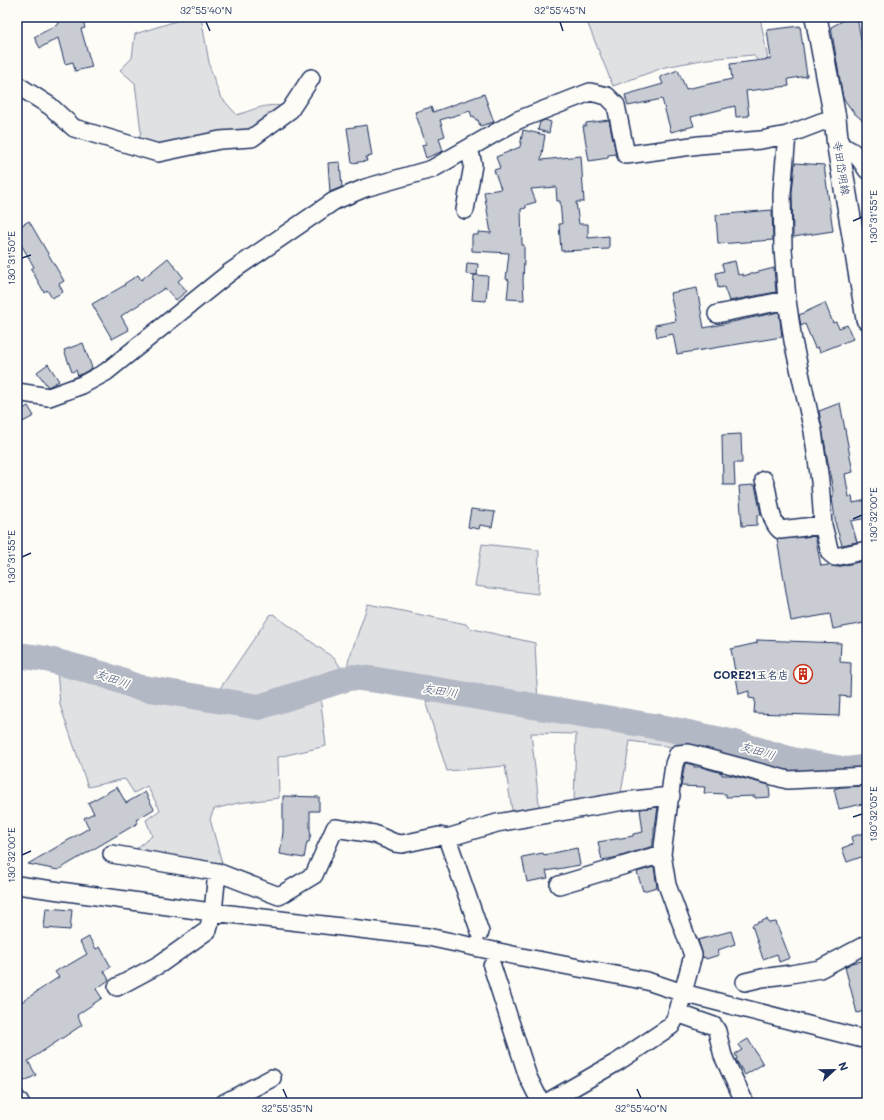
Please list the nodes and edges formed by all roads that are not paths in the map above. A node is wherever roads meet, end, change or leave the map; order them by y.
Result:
1 (816, 17) edge
2 (311, 78) dead end
3 (17, 85) edge
4 (835, 118) junction
5 (786, 135) junction
6 (838, 147) junction
7 (466, 150) junction
8 (867, 170) edge
9 (465, 210) dead end
10 (787, 300) junction
11 (717, 314) dead end
12 (867, 319) edge
13 (17, 392) edge
14 (764, 480) dead end
15 (823, 525) junction
16 (867, 550) edge
17 (867, 776) edge
18 (671, 796) junction
19 (447, 838) junction
20 (112, 854) dead end
21 (662, 854) junction
22 (217, 872) junction
23 (17, 885) edge
24 (559, 885) dead end
25 (213, 912) junction
26 (480, 932) dead end
27 (867, 944) edge
28 (492, 966) dead end
29 (745, 982) dead end
30 (117, 987) dead end
31 (683, 992) junction
32 (678, 1013) junction
33 (867, 1040) edge
34 (272, 1078) dead end
35 (17, 1099) edge
36 (20, 1103) edge
37 (224, 1103) edge
38 (541, 1103) edge
39 (546, 1103) edge
40 (745, 1103) edge

1 - 4 main road, 寺田岱明線
2 - 3 street
4 - 5 street
4 - 6 main road, 寺田岱明線
5 - 7 street
5 - 10 street
6 - 8 street
6 - 12 main road, 寺田岱明線
7 - 9 street
7 - 13 street
10 - 11 street
10 - 15 street
14 - 15 street
15 - 16 street
17 - 18 street
18 - 19 street
18 - 21 street
19 - 22 street
19 - 26 street
20 - 22 street
21 - 24 street
21 - 31 street
22 - 25 street
23 - 25 street
25 - 30 street
25 - 31 street
27 - 29 street
28 - 38 street
31 - 32 street
31 - 33 street
32 - 39 street
32 - 40 street
34 - 37 street
35 - 36 street

